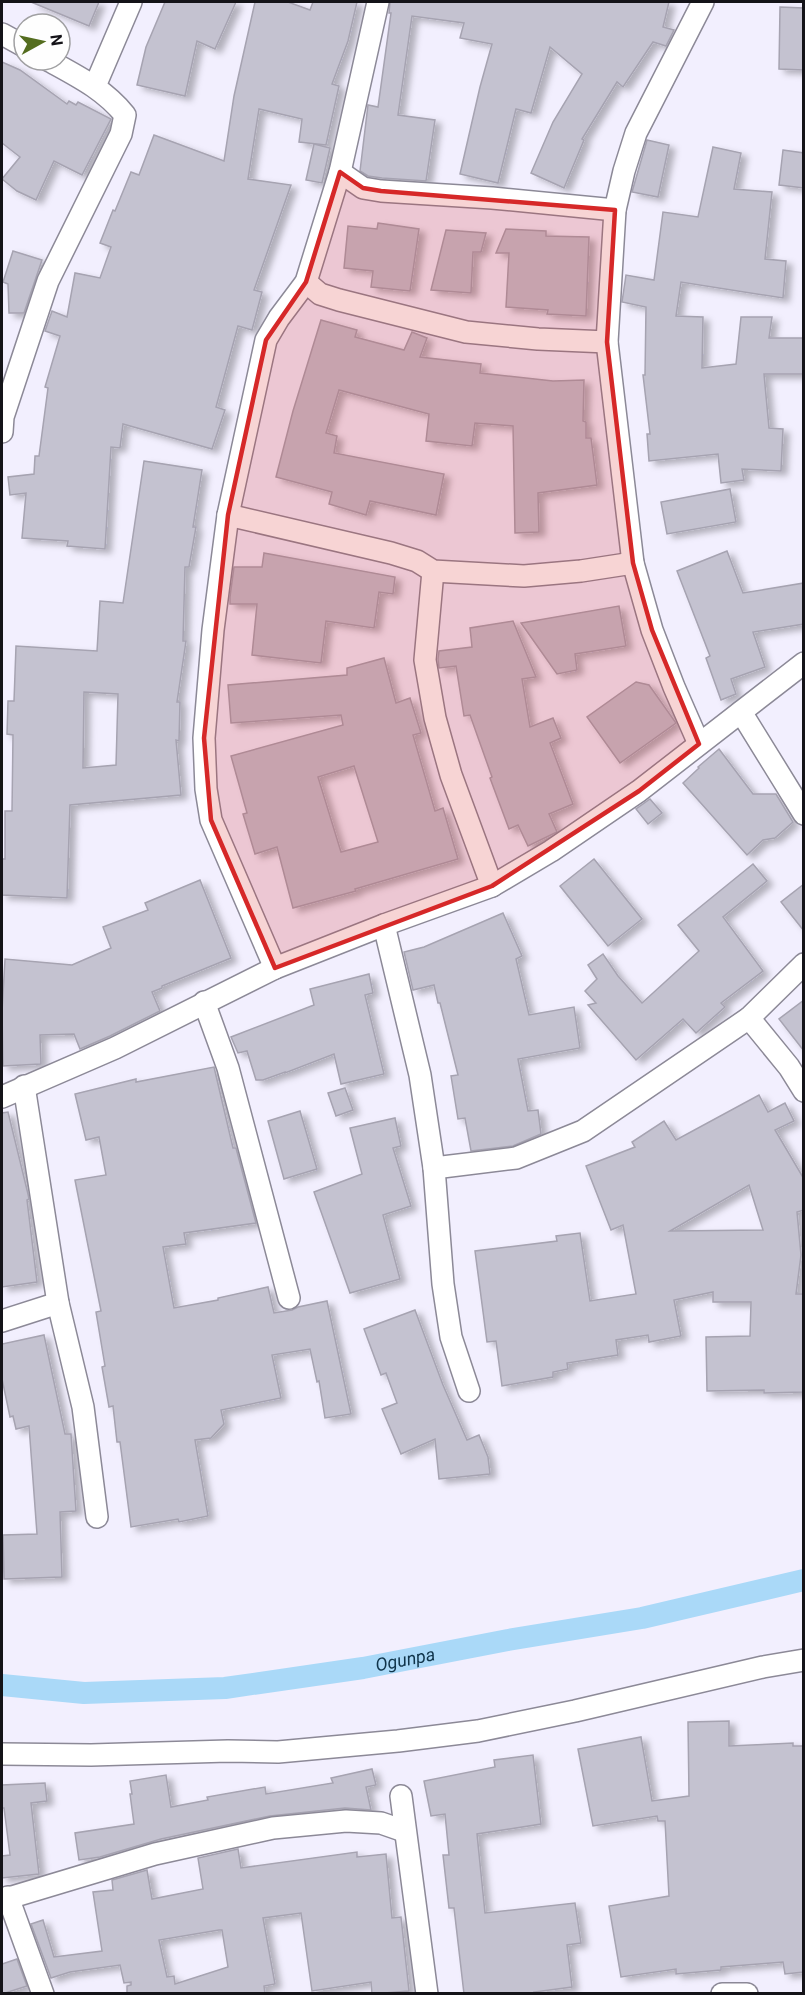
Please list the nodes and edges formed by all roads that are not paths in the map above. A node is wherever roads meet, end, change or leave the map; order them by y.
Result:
1 (130, 2) edge
2 (378, 2) edge
3 (703, 2) edge
4 (70, 72) edge
5 (95, 86) junction
6 (340, 172) junction
7 (615, 210) junction
8 (306, 282) junction
9 (607, 342) junction
10 (2, 432) edge
11 (228, 515) junction
12 (633, 563) junction
13 (433, 571) junction
14 (804, 663) edge
15 (741, 712) junction
16 (699, 744) junction
17 (804, 814) edge
18 (492, 886) junction
19 (384, 925) junction
20 (804, 964) edge
21 (275, 968) junction
22 (204, 1002) junction
23 (749, 1018) junction
24 (24, 1086) junction
25 (804, 1091) edge
26 (2, 1097) edge
27 (434, 1168) junction
28 (289, 1298) dead end
29 (58, 1303) junction
30 (2, 1322) edge
31 (469, 1391) dead end
32 (97, 1517) dead end
33 (804, 1660) edge
34 (2, 1754) edge
35 (401, 1796) dead end
36 (404, 1831) junction
37 (4, 1898) edge
38 (43, 1994) edge
39 (427, 1994) edge
40 (722, 1994) edge
41 (747, 1994) edge

1 - 5 street
2 - 6 street
3 - 7 street
4 - 5 street
5 - 10 street
6 - 7 street
6 - 8 street
7 - 9 street
8 - 9 street
8 - 11 street
9 - 12 street
11 - 13 street
11 - 21 street
12 - 13 street
12 - 16 street
13 - 18 street
14 - 15 street
15 - 16 street
15 - 17 street
16 - 18 street
18 - 19 street
19 - 21 street
19 - 27 street
20 - 23 street
21 - 22 street
22 - 24 street
22 - 28 street
23 - 25 street
23 - 27 street
24 - 26 street
24 - 29 street
27 - 31 street
29 - 30 street
29 - 32 street
33 - 34 street
35 - 36 street
36 - 37 street
36 - 39 street
37 - 38 street
40 - 41 street

